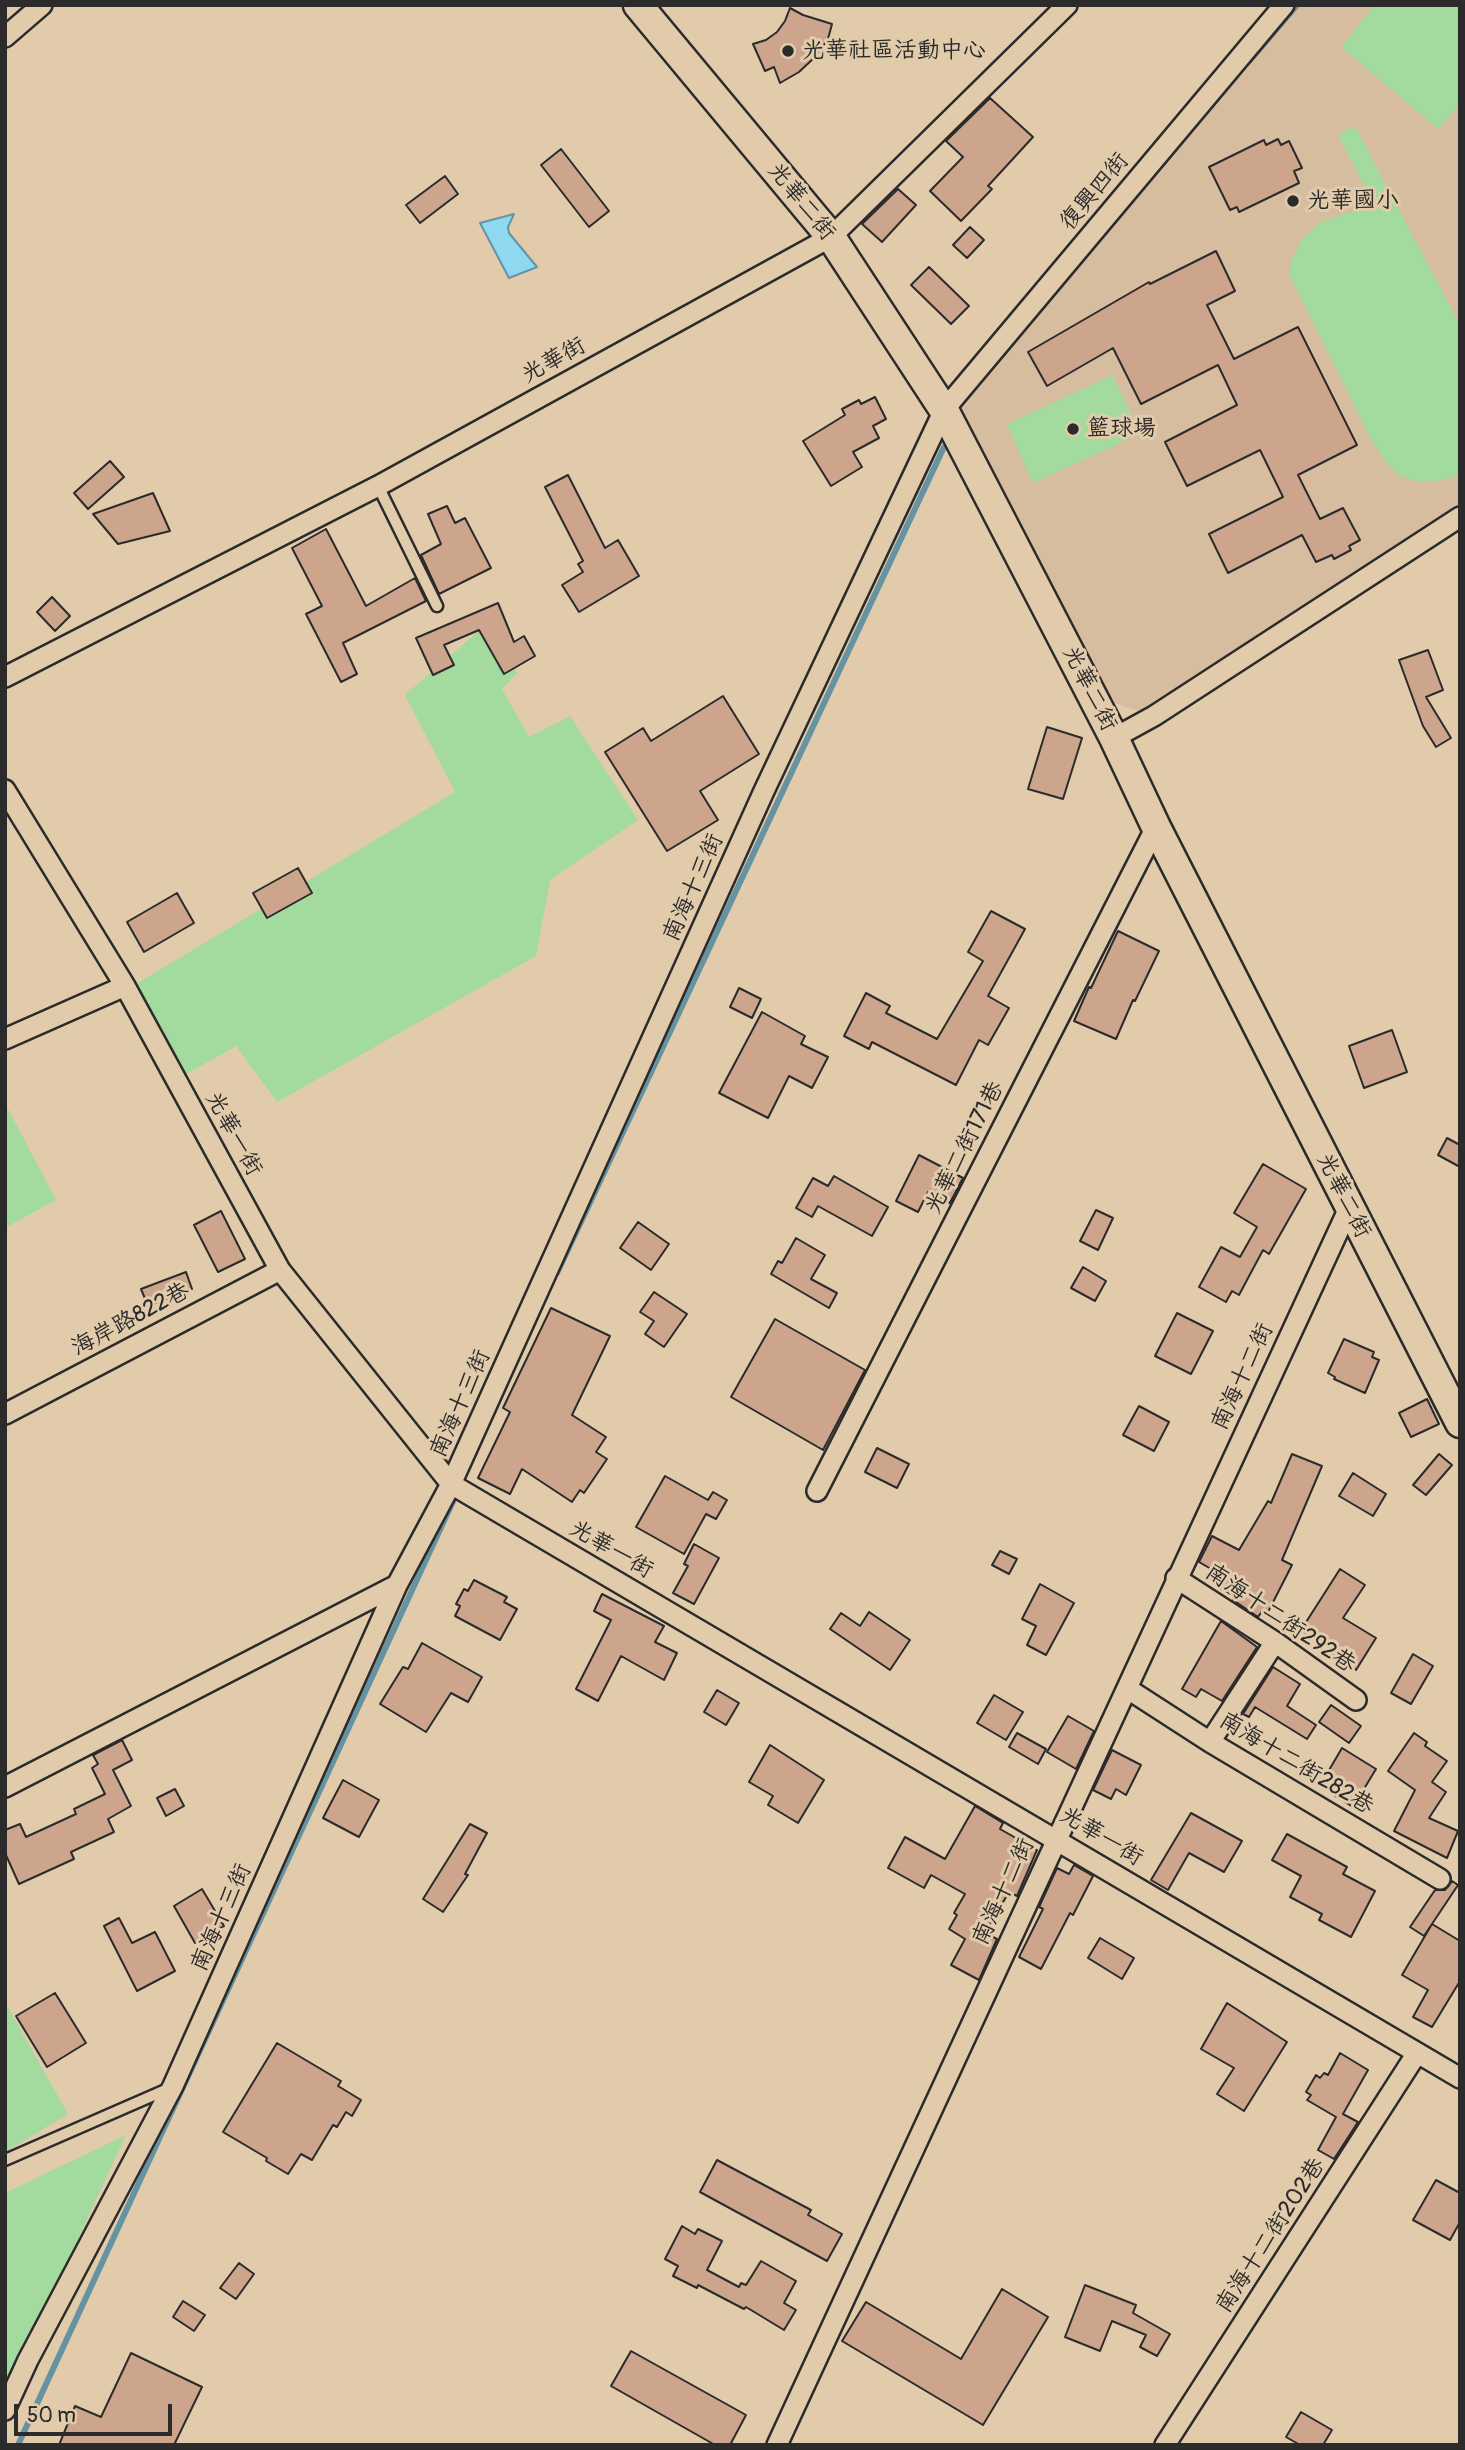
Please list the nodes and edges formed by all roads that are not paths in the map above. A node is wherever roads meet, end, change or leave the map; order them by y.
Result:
1 (42, 5) edge
2 (638, 5) edge
3 (1067, 5) edge
4 (1284, 5) edge
5 (5, 37) edge
6 (831, 237) junction
7 (944, 410) junction
8 (378, 486) junction
9 (1460, 517) edge
10 (437, 606) dead end
11 (5, 677) edge
12 (1114, 738) junction
13 (5, 790) edge
14 (1156, 827) junction
15 (125, 986) junction
16 (5, 1039) edge
17 (1349, 1208) junction
18 (280, 1270) junction
19 (5, 1414) edge
20 (1460, 1423) edge
21 (451, 1484) junction
22 (817, 1491) dead end
23 (1176, 1578) junction
24 (397, 1585) junction
25 (1275, 1642) junction
26 (1128, 1689) junction
27 (1356, 1700) dead end
28 (1210, 1742) junction
29 (5, 1787) edge
30 (1056, 1838) junction
31 (1440, 1879) dead end
32 (1417, 2053) junction
33 (1460, 2078) edge
34 (173, 2086) junction
35 (5, 2160) edge
36 (5, 2410) edge
37 (777, 2445) edge
38 (1165, 2445) edge

1 - 5 street
2 - 6 street, 光華二街
3 - 6 street, 光華街
4 - 7 street, 復興四街
6 - 7 street, 光華二街
6 - 8 street, 光華街
7 - 12 street, 光華二街
7 - 21 street, 南海十三街
8 - 10 lane
8 - 11 street, 光華街
9 - 12 street
12 - 14 street, 光華二街
13 - 15 street, 光華一街
14 - 17 street, 光華二街
14 - 22 street, 光華二街171巷
15 - 16 street
15 - 18 street, 光華一街
17 - 20 street, 光華二街
17 - 23 street, 南海十二街
18 - 19 street, 海岸路822巷
18 - 21 street, 光華一街
21 - 24 street, 南海十三街
21 - 30 street, 光華一街
23 - 25 street, 南海十二街292巷
23 - 26 street, 南海十二街
24 - 29 street
24 - 34 street, 南海十三街
25 - 27 street, 南海十二街292巷
25 - 28 street
26 - 28 street, 南海十二街282巷
26 - 30 street, 南海十二街
28 - 31 street, 南海十二街282巷
30 - 32 street, 光華一街
30 - 37 street, 南海十二街
32 - 33 street, 光華一街
32 - 38 street, 南海十二街202巷
34 - 35 lane
34 - 36 street, 南海十三街

